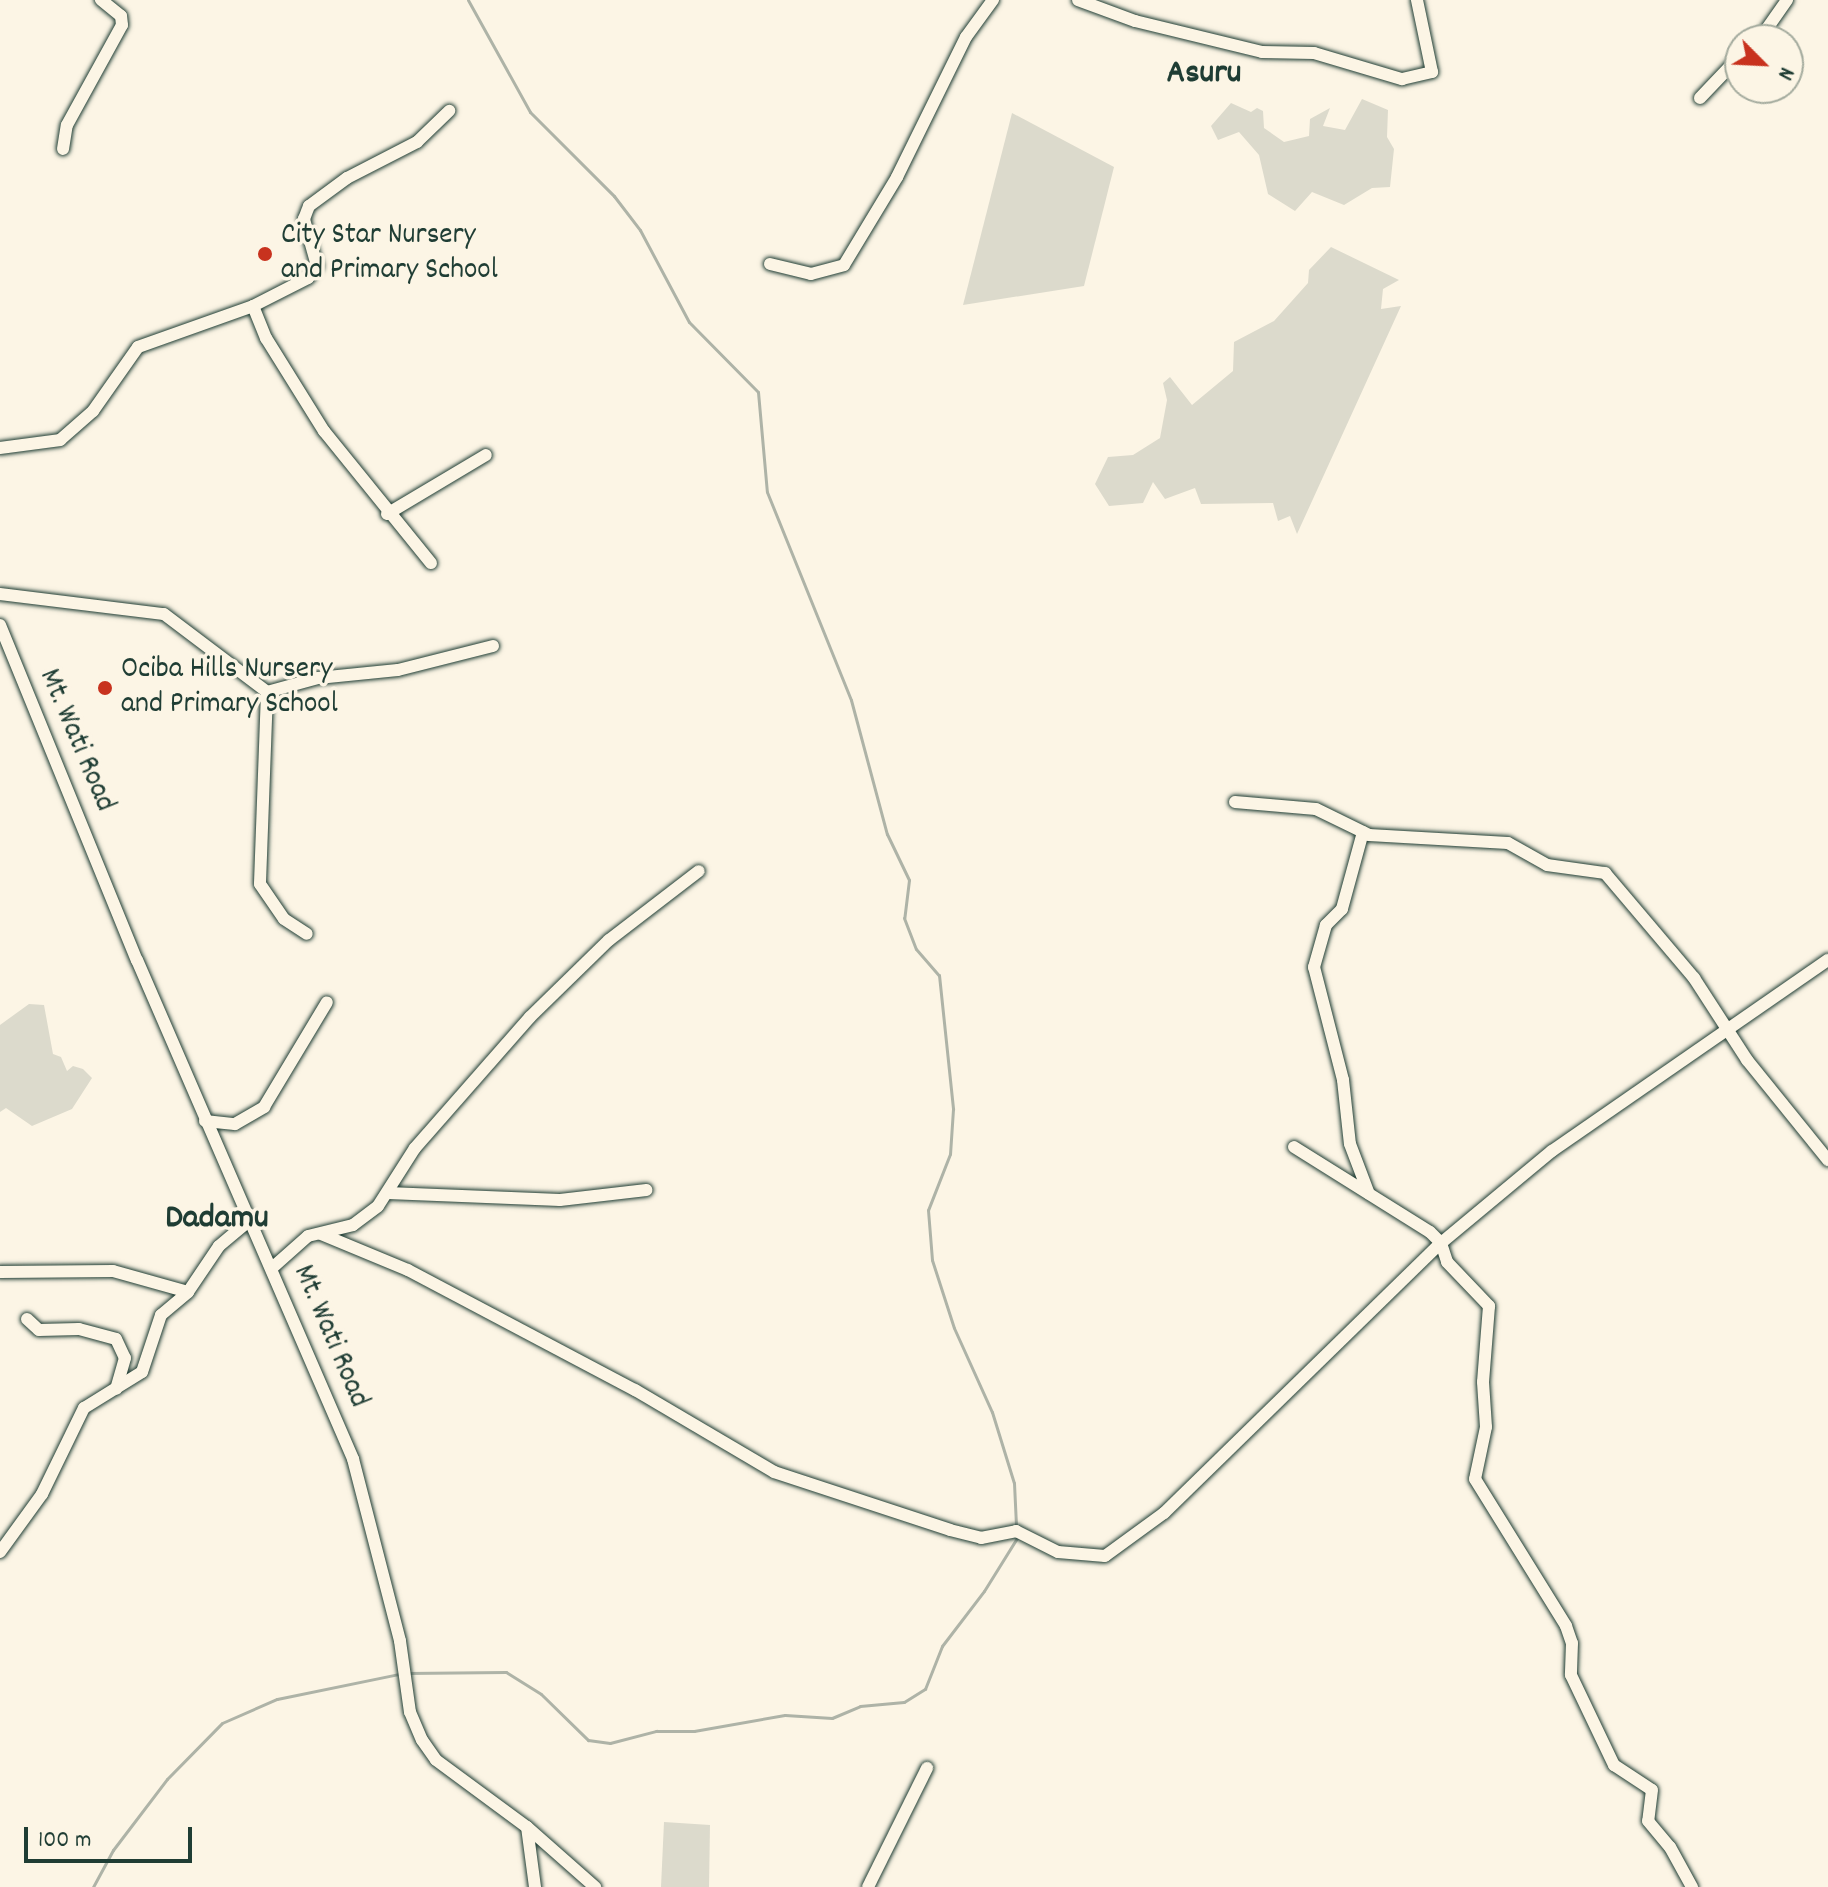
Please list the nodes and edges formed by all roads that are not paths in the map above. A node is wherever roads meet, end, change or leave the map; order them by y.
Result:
1 (101, 0) edge
2 (993, 0) edge
3 (1078, 0) edge
4 (1417, 0) edge
5 (1787, 0) edge
6 (1770, 24) edge
7 (1724, 73) edge
8 (1700, 98) dead end
9 (449, 111) dead end
10 (63, 149) dead end
11 (770, 264) dead end
12 (253, 306) junction
13 (0, 448) edge
14 (486, 455) dead end
15 (387, 514) junction
16 (431, 563) dead end
17 (0, 594) edge
18 (1, 632) edge
19 (493, 646) dead end
20 (267, 692) junction
21 (1235, 802) dead end
22 (1363, 832) junction
23 (699, 871) dead end
24 (307, 934) dead end
25 (1828, 960) edge
26 (327, 1002) dead end
27 (1728, 1029) junction
28 (205, 1121) junction
29 (1294, 1147) dead end
30 (1828, 1160) edge
31 (646, 1190) dead end
32 (388, 1193) junction
33 (1369, 1194) junction
34 (249, 1221) junction
35 (321, 1234) junction
36 (1441, 1243) junction
37 (272, 1268) junction
38 (0, 1272) edge
39 (188, 1292) junction
40 (27, 1319) dead end
41 (116, 1389) junction
42 (0, 1552) edge
43 (927, 1768) dead end
44 (527, 1827) junction
45 (535, 1887) edge
46 (595, 1887) edge
47 (868, 1887) edge
48 (1692, 1887) edge

1 - 10 street
2 - 11 street
3 - 4 street
5 - 6 street
7 - 8 street
9 - 12 street
12 - 13 street
12 - 15 street
14 - 15 street
15 - 16 street
17 - 20 street
18 - 28 street, Mt. Wati Road
19 - 20 street
20 - 24 street
21 - 22 street
22 - 27 street
22 - 33 street
23 - 32 street
25 - 27 street
26 - 28 street
27 - 30 street
27 - 36 street
28 - 34 street, Mt. Wati Road
29 - 33 street
31 - 32 street
32 - 35 street
33 - 36 street
34 - 37 street, Mt. Wati Road
34 - 39 street
35 - 36 street
35 - 37 street
36 - 48 street
37 - 44 street, Mt. Wati Road
38 - 39 street
39 - 41 street
40 - 41 street
41 - 42 street
43 - 47 street
44 - 45 street
44 - 46 street, Mt. Wati Road

